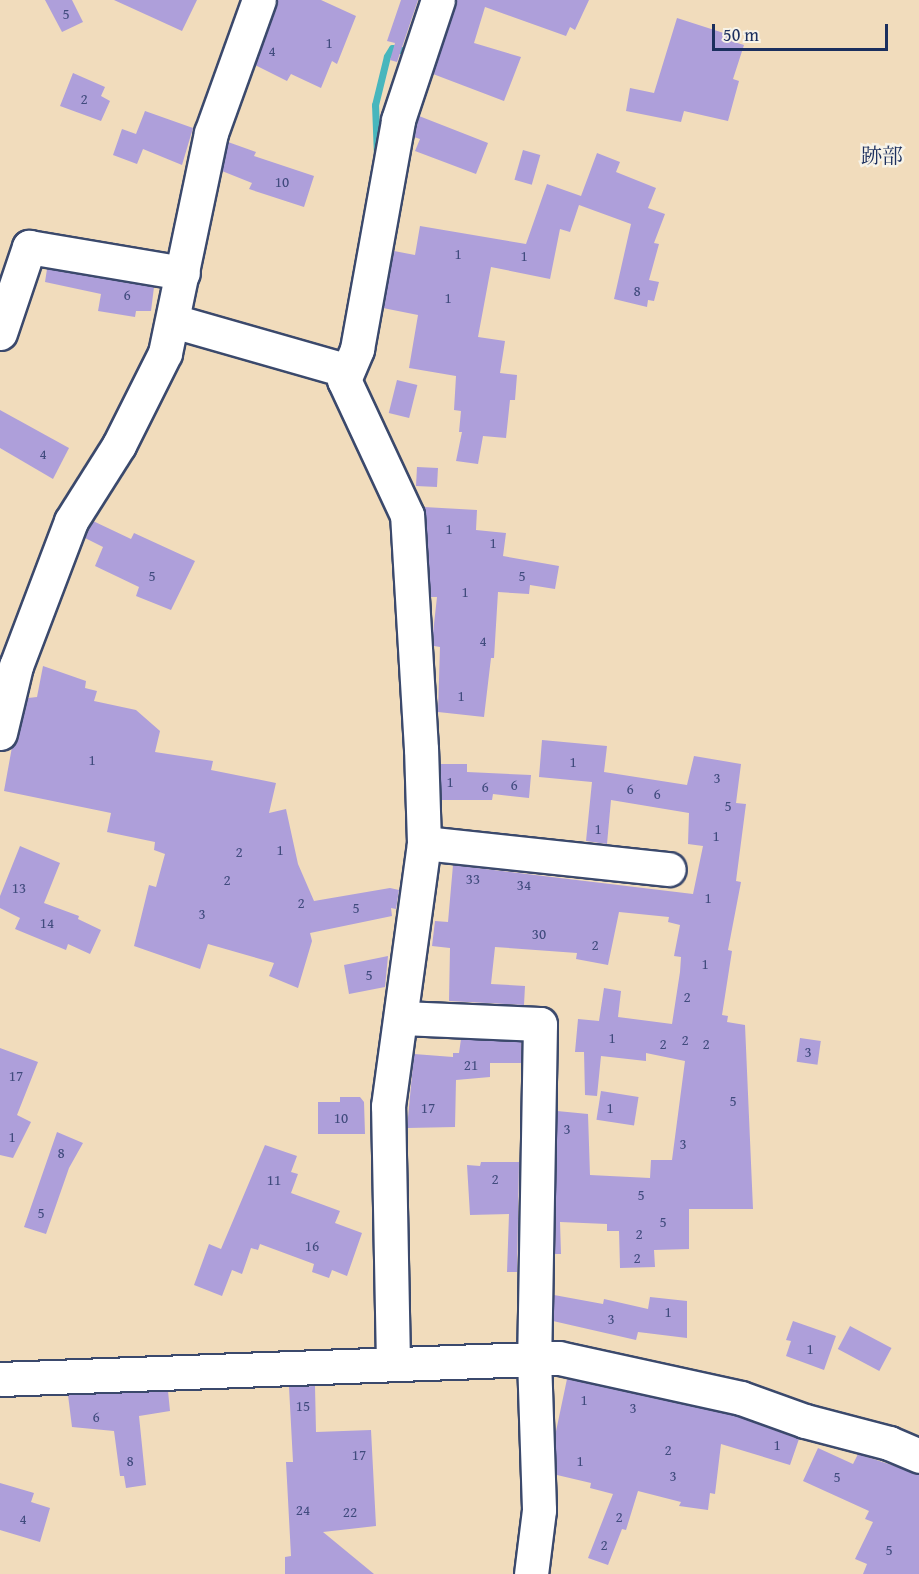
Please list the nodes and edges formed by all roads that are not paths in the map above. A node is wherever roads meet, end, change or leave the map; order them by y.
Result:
1 (259, 0) edge
2 (438, 0) edge
3 (177, 302) junction
4 (0, 333) edge
5 (345, 370) junction
6 (0, 733) edge
7 (424, 843) junction
8 (669, 868) dead end
9 (402, 1018) junction
10 (534, 1358) junction
11 (393, 1363) junction
12 (0, 1379) edge
13 (919, 1456) edge
14 (531, 1574) edge

1 - 3 street
2 - 5 street
3 - 4 street
3 - 5 street
3 - 6 street
5 - 7 street
7 - 8 street
7 - 9 street
9 - 10 street
9 - 11 street
10 - 11 street
10 - 13 street
10 - 14 street
11 - 12 street

